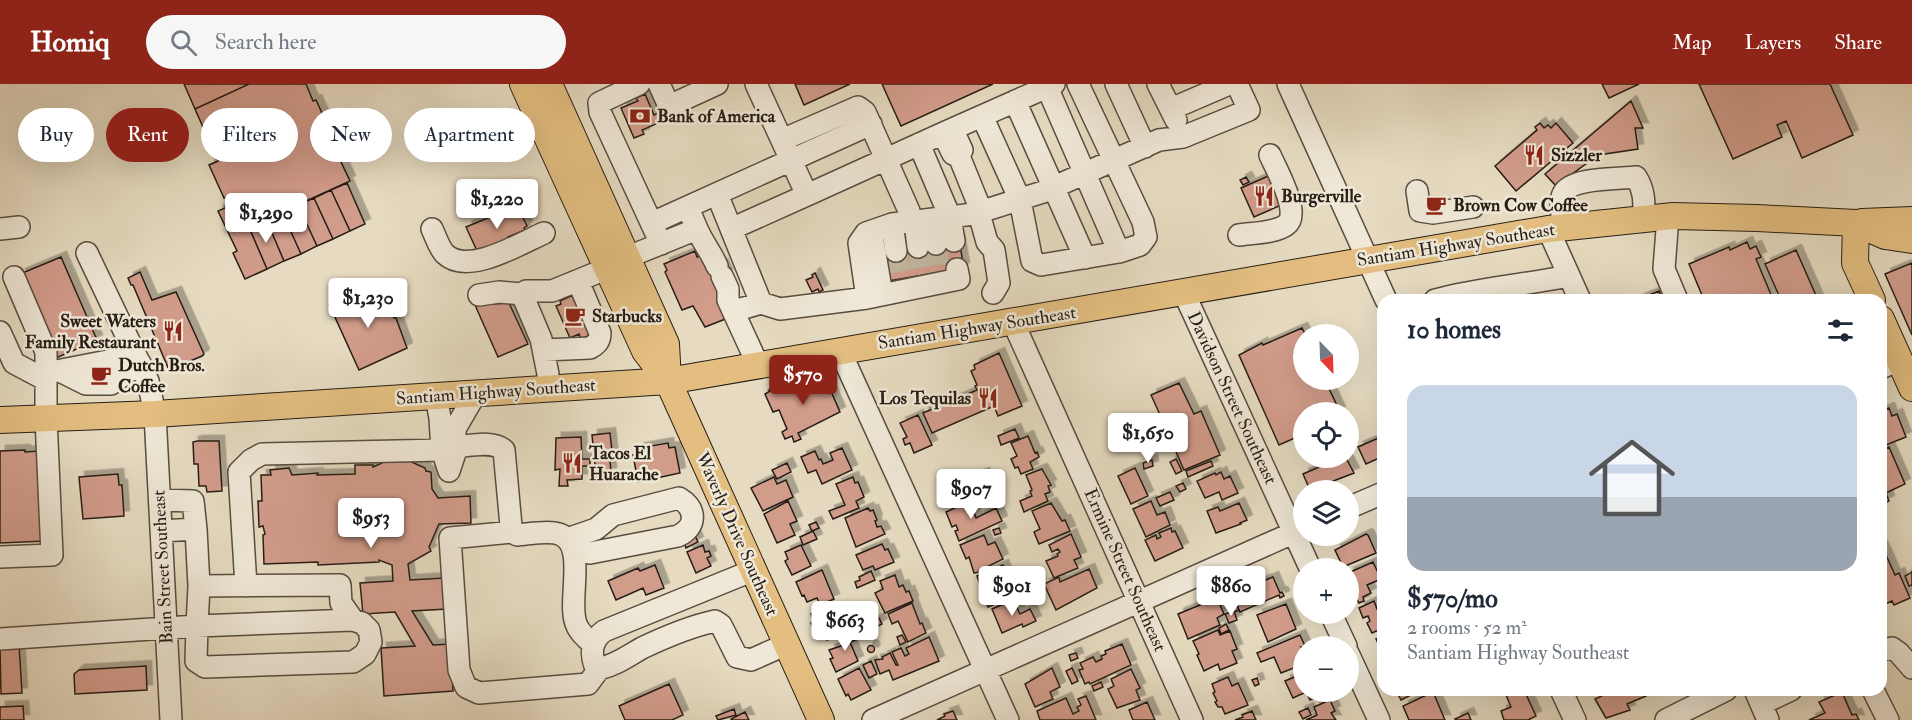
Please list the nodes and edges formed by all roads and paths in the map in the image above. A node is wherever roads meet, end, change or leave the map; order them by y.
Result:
1 (659, 84) edge
2 (717, 84) edge
3 (756, 84) edge
4 (1078, 84) edge
5 (1116, 84) edge
6 (1158, 84) edge
7 (1229, 84) edge
8 (1237, 84) edge
9 (1288, 84) edge
10 (546, 85) edge
11 (629, 86) edge
12 (1050, 86) edge
13 (1015, 102) junction
14 (1171, 109) junction
15 (982, 116) junction
16 (871, 124) junction
17 (1183, 137) junction
18 (782, 140) junction
19 (953, 142) junction
20 (919, 144) junction
21 (1145, 147) junction
22 (1270, 155) dead end
23 (886, 159) junction
24 (791, 160) junction
25 (1114, 160) junction
26 (1085, 174) junction
27 (1054, 188) junction
28 (1417, 191) dead end
29 (717, 194) junction
30 (807, 195) junction
31 (1020, 200) junction
32 (1473, 207) dead end
33 (688, 208) junction
34 (982, 213) junction
35 (1656, 218) junction
36 (1912, 220) edge
37 (920, 221) junction
38 (652, 223) junction
39 (1856, 223) junction
40 (432, 229) dead end
41 (731, 229) junction
42 (1556, 229) junction
43 (544, 233) dead end
44 (1239, 235) dead end
45 (701, 237) junction
46 (1912, 240) edge
47 (662, 244) junction
48 (896, 251) dead end
49 (1119, 252) junction
50 (87, 253) dead end
51 (1084, 258) junction
52 (1368, 259) junction
53 (617, 263) junction
54 (1569, 276) junction
55 (15, 277) dead end
56 (936, 277) dead end
57 (578, 281) junction
58 (888, 291) junction
59 (1184, 293) junction
60 (522, 294) junction
61 (1383, 294) edge
62 (1461, 294) edge
63 (1577, 294) edge
64 (1674, 294) edge
65 (1869, 294) edge
66 (479, 295) dead end
67 (761, 303) junction
68 (731, 305) junction
69 (1006, 324) junction
70 (0, 332) edge
71 (1887, 349) edge
72 (544, 350) junction
73 (840, 351) junction
74 (140, 363) junction
75 (1890, 364) edge
76 (758, 365) junction
77 (51, 375) junction
78 (668, 381) junction
79 (547, 388) junction
80 (1912, 388) edge
81 (476, 393) junction
82 (436, 396) junction
83 (155, 414) junction
84 (46, 418) junction
85 (0, 420) edge
86 (448, 448) junction
87 (1377, 496) edge
88 (160, 500) junction
89 (1359, 503) edge
90 (1293, 519) edge
91 (196, 529) junction
92 (512, 529) junction
93 (161, 531) junction
94 (1293, 534) edge
95 (570, 544) junction
96 (0, 557) edge
97 (754, 570) junction
98 (199, 586) junction
99 (246, 586) junction
100 (1139, 602) junction
101 (353, 620) junction
102 (197, 626) junction
103 (166, 627) junction
104 (0, 639) edge
105 (593, 644) junction
106 (787, 644) junction
107 (1887, 649) edge
108 (1912, 668) edge
109 (599, 669) junction
110 (986, 670) junction
111 (1359, 676) edge
112 (1564, 696) edge
113 (1714, 696) edge
114 (1783, 696) edge
115 (1875, 696) edge
116 (1764, 711) edge
117 (171, 720) edge
118 (821, 720) edge
119 (873, 720) edge
120 (1008, 720) edge
121 (1192, 720) edge
122 (1379, 720) edge
123 (1575, 720) edge
124 (1666, 720) edge
125 (1888, 720) edge

1 - 2 street
3 - 18 street
4 - 25 street
5 - 21 street
6 - 14 street
7 - 14 street
8 - 17 street
9 - 52 street
10 - 53 main road, Waverly Drive Southeast
10 - 53 main road, Waverly Drive Southeast
11 - 38 street
12 - 13 street
12 - 26 street
13 - 15 street
13 - 27 street
14 - 17 street
15 - 19 street
15 - 31 street
16 - 18 street
16 - 23 street
16 - 24 street
17 - 21 street
18 - 24 street
19 - 20 street
19 - 34 street
20 - 23 street
20 - 37 street
21 - 25 street
22 - 44 street
23 - 30 street
23 - 37 street
24 - 29 street
24 - 30 street
25 - 26 street
25 - 49 street
26 - 27 street
26 - 49 street
27 - 31 street
27 - 51 street
28 - 32 street
29 - 33 street
29 - 41 street
30 - 41 street
31 - 34 street
31 - 51 street
33 - 38 street
33 - 45 street
34 - 37 street
34 - 69 street, Ermine Street Southeast
35 - 39 main road, Santiam Highway Southeast
35 - 42 main road, Santiam Highway Southeast
35 - 42 street
35 - 64 street
36 - 39 main road
37 - 37 street
37 - 48 street
37 - 58 street
38 - 47 street
39 - 46 main road, Santiam Highway Southeast
39 - 65 main road
40 - 43 street
41 - 67 street
42 - 52 main road, Santiam Highway Southeast
42 - 54 street
45 - 47 street
45 - 68 street
47 - 53 street
49 - 51 street
50 - 74 street, Bain Street Southeast
52 - 59 main road, Santiam Highway Southeast
52 - 61 street
53 - 57 street
53 - 78 main road, Waverly Drive Southeast
54 - 62 street
54 - 63 street
55 - 77 street
56 - 58 street
57 - 60 street
57 - 72 street
58 - 67 street
59 - 69 main road, Santiam Highway Southeast
59 - 90 street, Davidson Street Southeast
60 - 66 street
60 - 72 street
67 - 68 street
68 - 76 street
69 - 73 main road, Santiam Highway Southeast
69 - 100 street, Ermine Street Southeast
70 - 77 street
71 - 75 main road
72 - 79 street
73 - 76 main road, Santiam Highway Southeast
73 - 110 street
74 - 77 street
74 - 83 street, Bain Street Southeast
75 - 80 main road
76 - 78 main road, Santiam Highway Southeast
77 - 84 street
78 - 79 main road, Santiam Highway Southeast
78 - 97 main road, Waverly Drive Southeast
79 - 81 main road, Santiam Highway Southeast
81 - 82 main road, Santiam Highway Southeast
81 - 86 street
82 - 83 main road, Santiam Highway Southeast
82 - 86 street
83 - 84 main road, Santiam Highway Southeast
83 - 88 street, Bain Street Southeast
84 - 85 main road, Santiam Highway Southeast
84 - 96 street
86 - 92 street
86 - 99 street
87 - 89 street
88 - 91 street
88 - 93 street, Bain Street Southeast
91 - 93 street
91 - 98 street
92 - 95 street
92 - 109 street
93 - 103 street, Bain Street Southeast
94 - 100 street
95 - 95 street
95 - 105 street
97 - 105 street
97 - 106 main road, Waverly Drive Southeast
98 - 99 street
98 - 102 street
99 - 101 street
100 - 110 street
100 - 121 street, Ermine Street Southeast
101 - 102 street
101 - 102 street
102 - 103 street
103 - 104 street
103 - 117 street, Bain Street Southeast
105 - 109 street
106 - 109 street
106 - 118 main road, Waverly Drive Southeast
107 - 108 street
110 - 119 street
110 - 120 street
111 - 122 street
112 - 123 street
113 - 124 street
114 - 116 street
115 - 125 street

